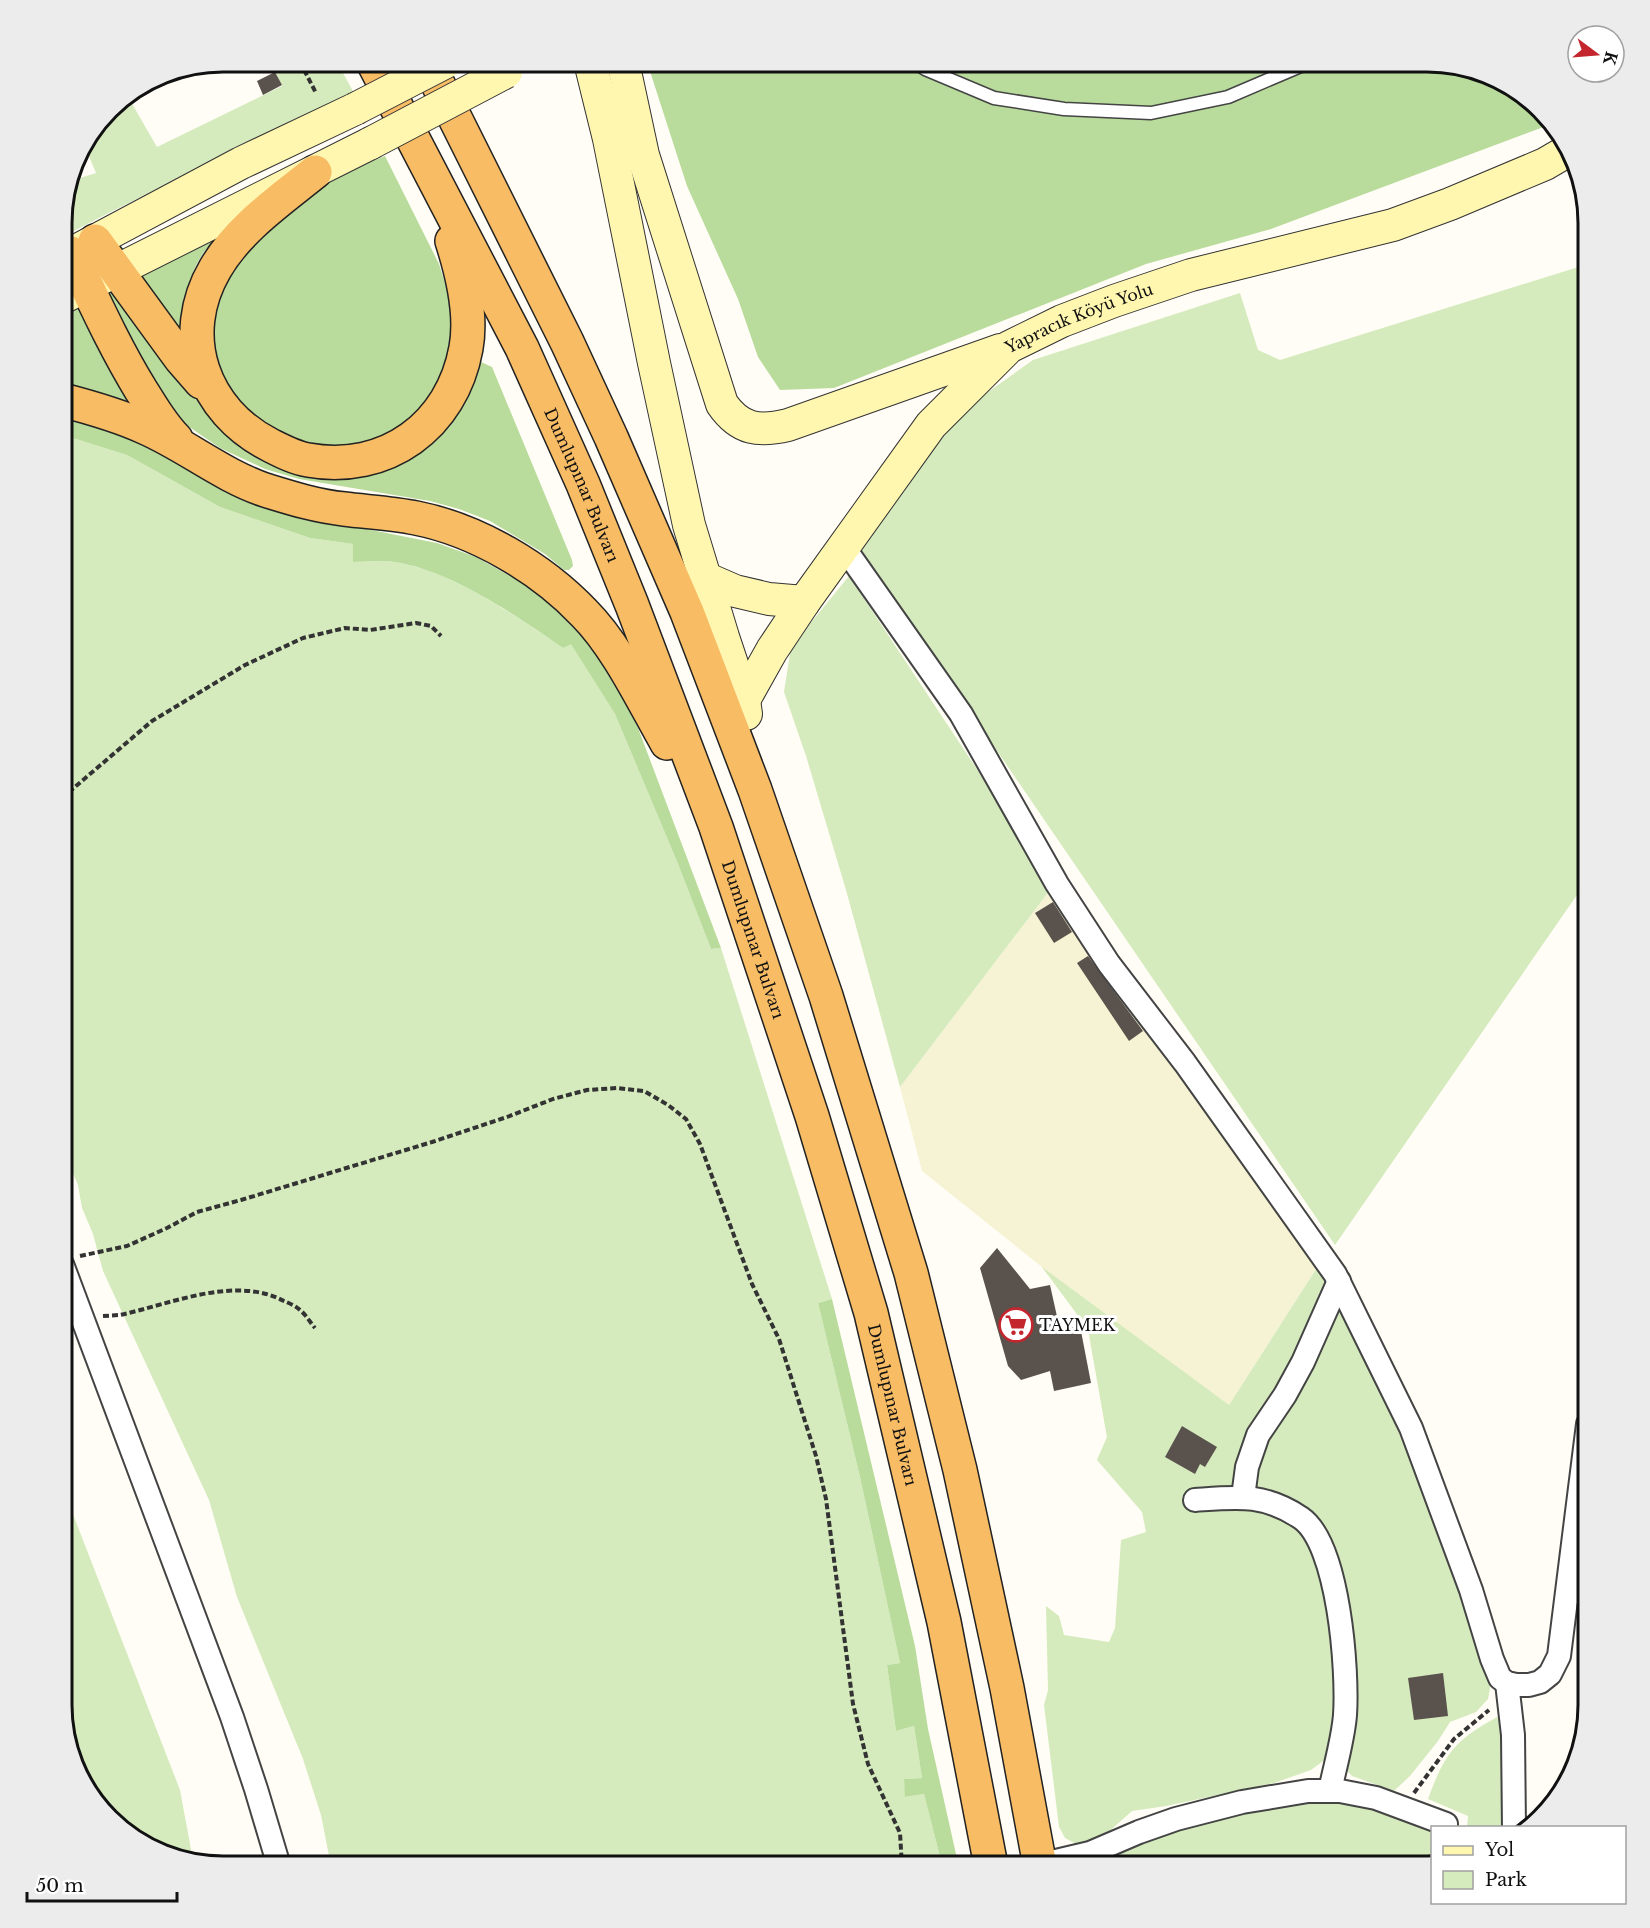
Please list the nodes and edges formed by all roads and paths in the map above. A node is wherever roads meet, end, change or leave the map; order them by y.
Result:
1 (305, 72) edge
2 (378, 72) edge
3 (427, 72) edge
4 (432, 72) edge
5 (505, 72) edge
6 (592, 72) edge
7 (625, 72) edge
8 (932, 72) edge
9 (1287, 72) edge
10 (316, 93) dead end
11 (1562, 154) edge
12 (315, 172) junction
13 (433, 176) junction
14 (76, 251) edge
15 (115, 270) junction
16 (74, 291) edge
17 (1009, 347) junction
18 (212, 394) junction
19 (72, 402) edge
20 (189, 451) junction
21 (843, 546) junction
22 (705, 578) junction
23 (804, 602) junction
24 (441, 636) dead end
25 (744, 700) junction
26 (72, 790) edge
27 (755, 790) junction
28 (716, 827) junction
29 (72, 1260) edge
30 (72, 1280) edge
31 (1339, 1281) junction
32 (82, 1318) junction
33 (315, 1328) dead end
34 (1243, 1497) junction
35 (1196, 1500) dead end
36 (1578, 1592) edge
37 (1508, 1691) junction
38 (1330, 1791) junction
39 (1404, 1808) junction
40 (1446, 1824) dead end
41 (1514, 1826) edge
42 (276, 1856) edge
43 (901, 1856) edge
44 (989, 1856) edge
45 (1037, 1856) edge
46 (1078, 1856) edge

1 - 10 path
2 - 13 highway, Dumlupınar Bulvarı
3 - 14 main road, bridge
4 - 27 highway
5 - 12 main road, bridge
6 - 22 main road
7 - 17 main road
8 - 9 lane
11 - 17 main road, Yapracık Köyü Yolu
12 - 15 main road
12 - 18 highway
13 - 18 highway
13 - 28 highway, Dumlupınar Bulvarı
14 - 15 highway
14 - 16 highway
15 - 16 main road
15 - 18 highway
16 - 20 highway
17 - 21 main road, Yapracık Köyü Yolu
19 - 20 highway
20 - 28 highway
21 - 23 main road, Yapracık Köyü Yolu
21 - 31 street
22 - 23 main road
22 - 25 main road
23 - 25 main road, Yapracık Köyü Yolu
24 - 26 path
25 - 27 main road
27 - 45 highway
28 - 44 highway, Dumlupınar Bulvarı
29 - 43 path
30 - 32 street
31 - 34 street
31 - 37 street
32 - 33 path
32 - 42 street
34 - 35 street
34 - 38 street
36 - 37 street
37 - 39 path
37 - 41 street
38 - 39 street
38 - 46 street
39 - 40 street

